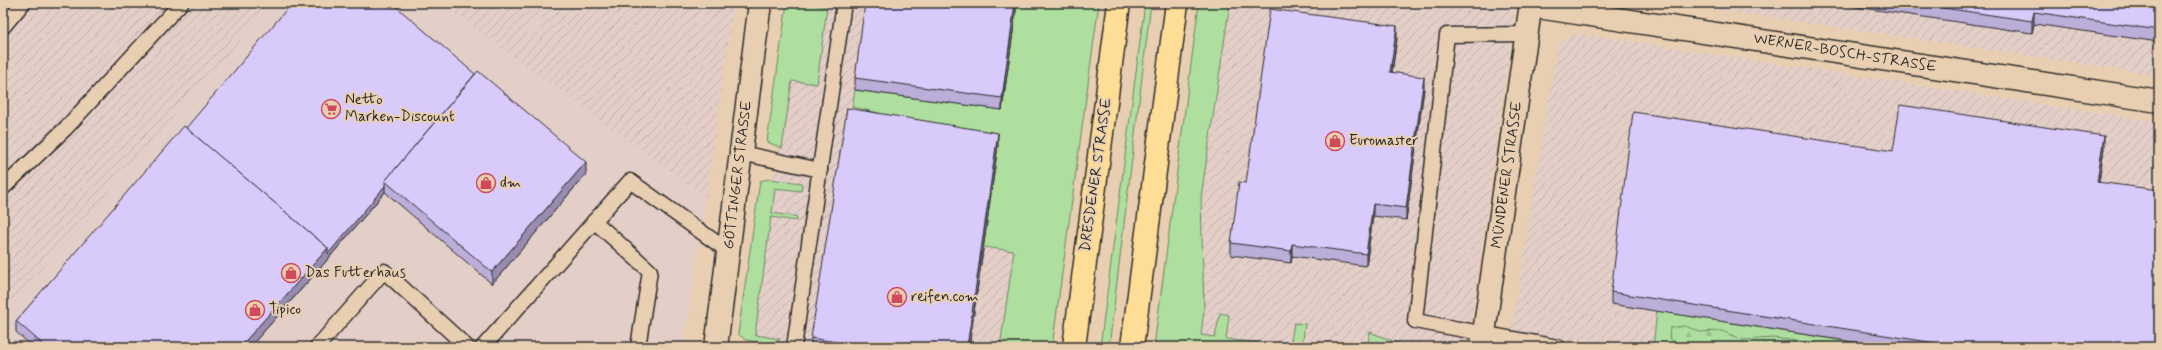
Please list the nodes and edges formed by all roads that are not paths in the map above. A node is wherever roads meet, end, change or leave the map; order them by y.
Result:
1 (23, 3) edge
2 (181, 3) edge
3 (760, 3) edge
4 (844, 3) edge
5 (1119, 3) edge
6 (1177, 3) edge
7 (1531, 4) edge
8 (3, 27) edge
9 (1527, 34) junction
10 (2159, 100) edge
11 (741, 153) junction
12 (820, 170) junction
13 (3, 188) edge
14 (594, 221) junction
15 (728, 251) junction
16 (1483, 341) edge
17 (317, 347) edge
18 (467, 347) edge
19 (483, 347) edge
20 (638, 347) edge
21 (716, 347) edge
22 (794, 347) edge
23 (1074, 347) edge
24 (1132, 347) edge
25 (1558, 347) edge

1 - 8 lane
2 - 13 lane
3 - 11 street, GÖTTINGER STRASSE
4 - 12 lane
5 - 23 main road, DRESDENER STRASSE
6 - 24 main road
7 - 9 street, MÜNDENER STRASSE
7 - 10 street, WERNER-BOSCH-STRASSE
9 - 16 street, MÜNDENER STRASSE
9 - 16 lane
11 - 12 lane
11 - 15 street, GÖTTINGER STRASSE
12 - 22 lane
14 - 15 lane
14 - 19 lane
14 - 20 lane
15 - 21 street, GÖTTINGER STRASSE
16 - 25 lane
17 - 18 lane

